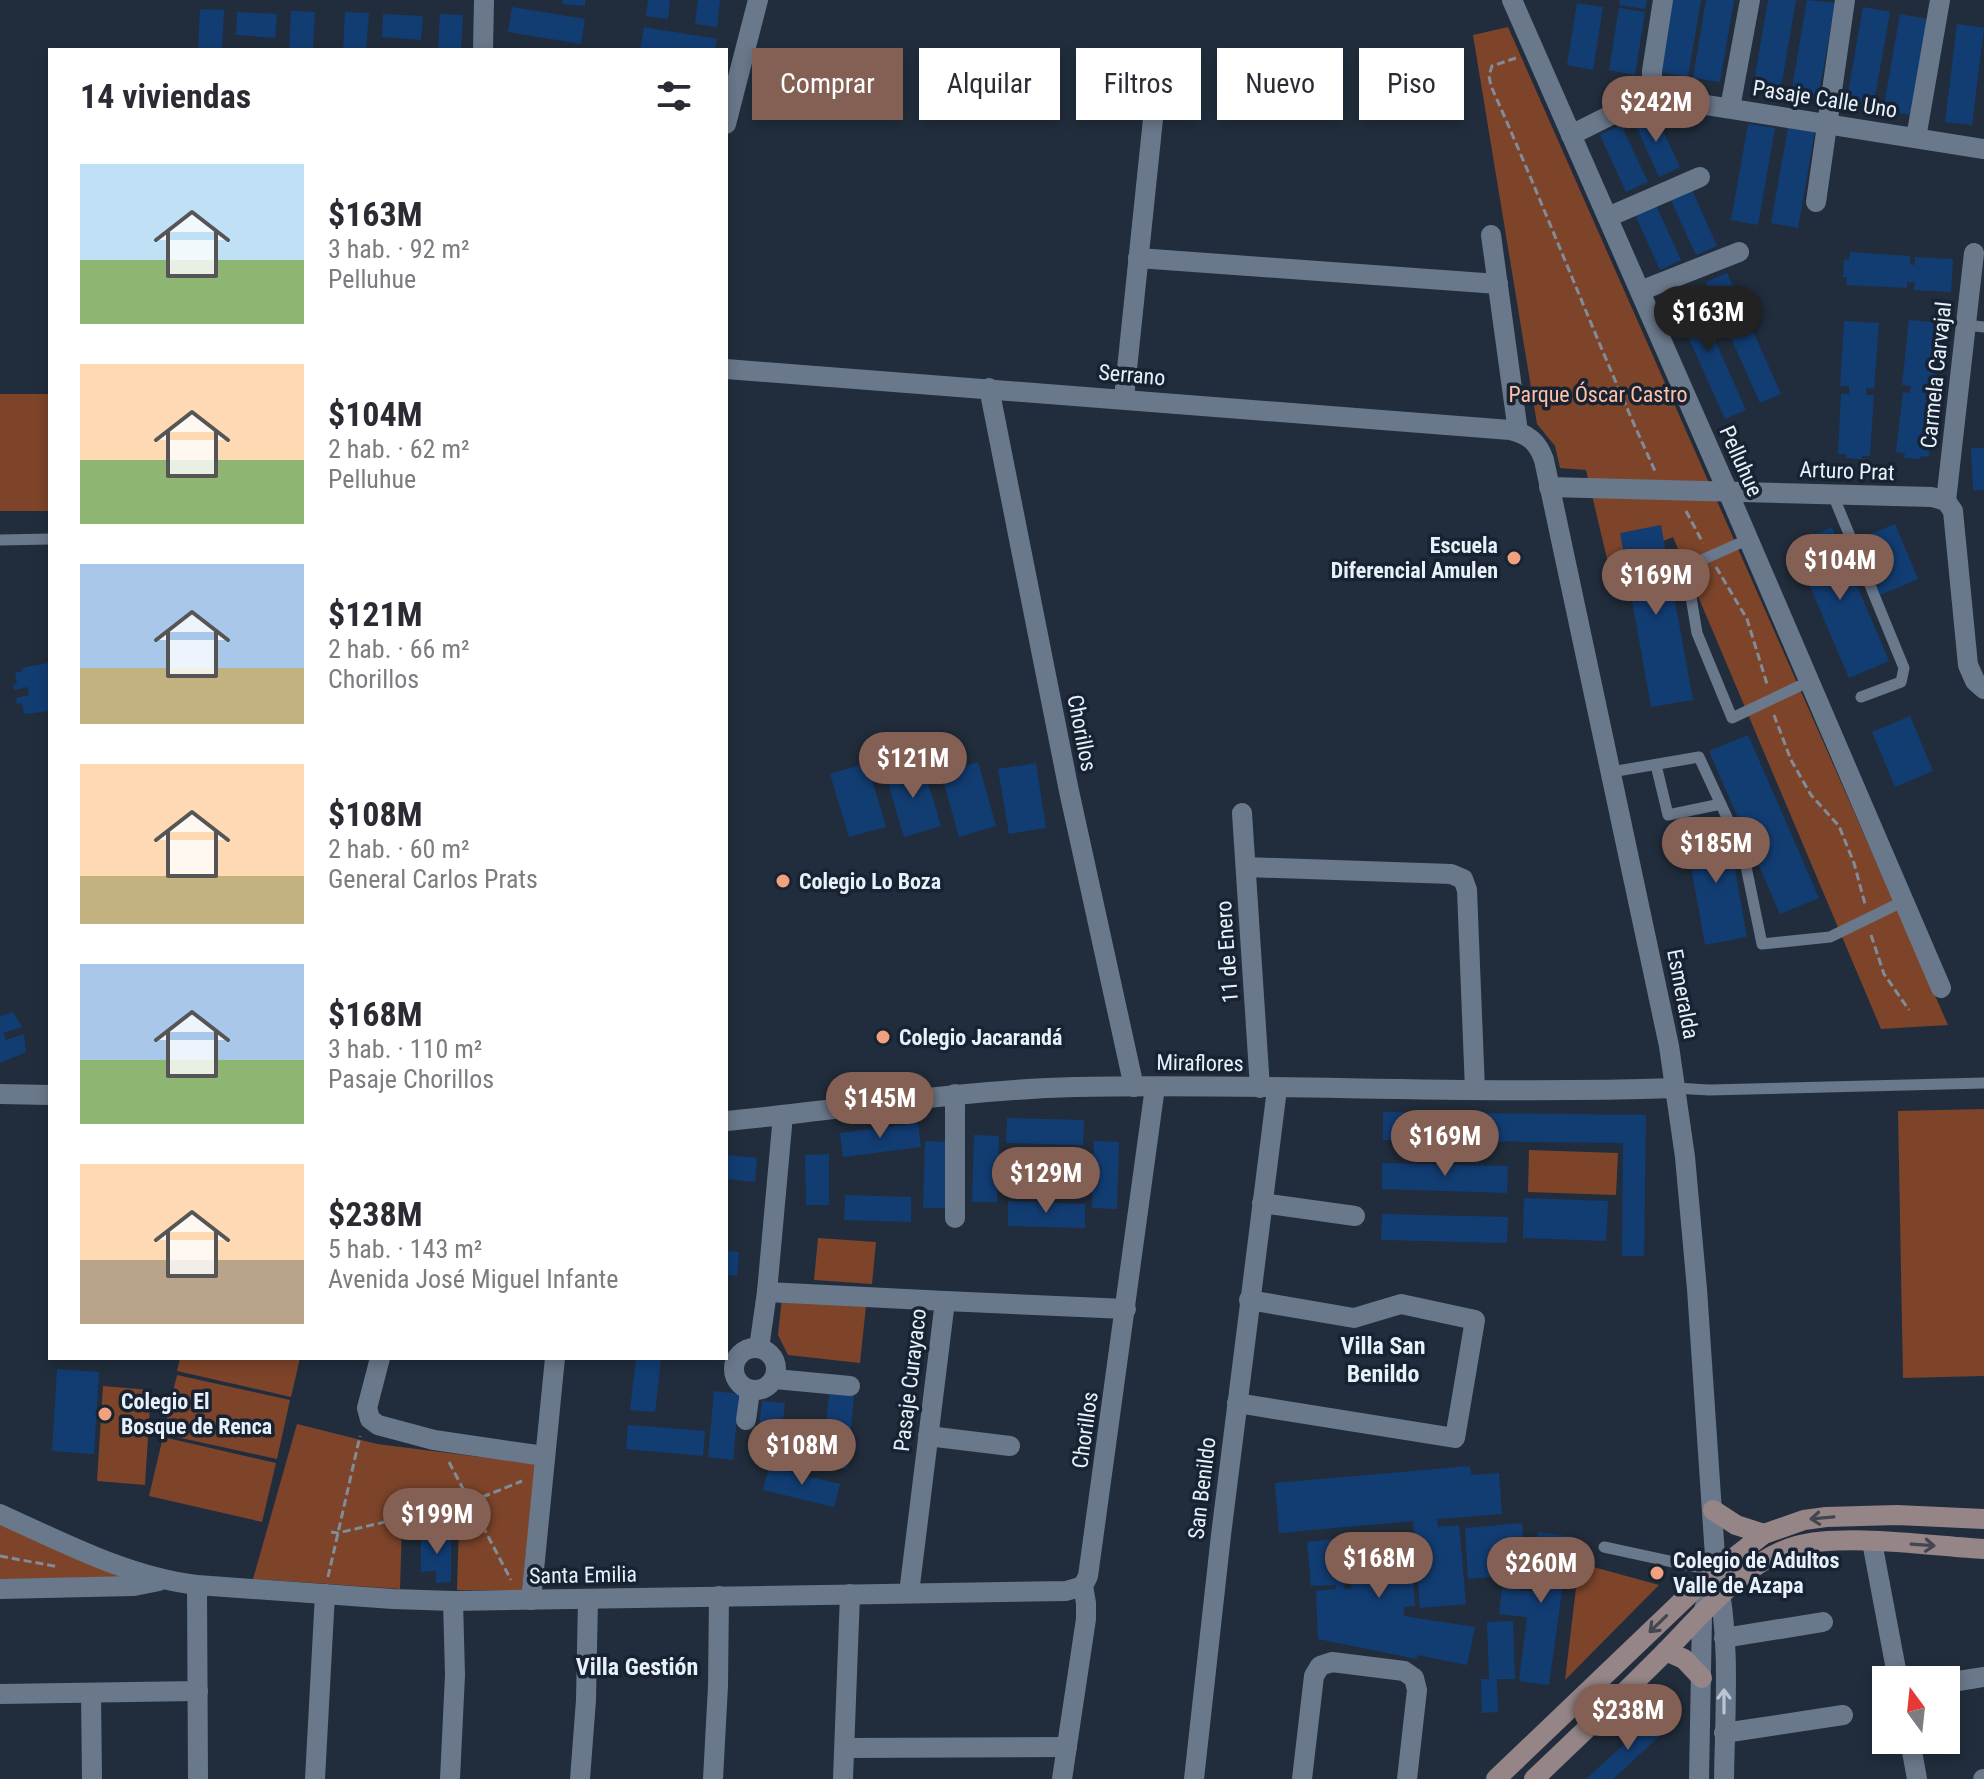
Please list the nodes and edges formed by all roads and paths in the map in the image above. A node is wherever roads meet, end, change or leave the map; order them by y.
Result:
1 (484, 0) edge
2 (758, 0) edge
3 (1512, 0) edge
4 (1663, 0) edge
5 (1750, 0) edge
6 (1845, 0) edge
7 (1940, 0) edge
8 (483, 48) edge
9 (1535, 51) junction
10 (1652, 98) junction
11 (1730, 108) junction
12 (728, 116) edge
13 (1153, 120) edge
14 (1827, 124) junction
15 (1571, 135) junction
16 (1916, 138) junction
17 (1984, 149) edge
18 (1700, 177) dead end
19 (1816, 202) dead end
20 (1608, 217) junction
21 (1491, 235) dead end
22 (1739, 252) dead end
23 (1974, 253) dead end
24 (1138, 258) junction
25 (1498, 284) junction
26 (1640, 291) junction
27 (1975, 326) edge
28 (728, 369) edge
29 (989, 388) junction
30 (1124, 398) junction
31 (1525, 436) junction
32 (1549, 487) junction
33 (1665, 491) junction
34 (1728, 492) junction
35 (1833, 495) junction
36 (1946, 501) junction
37 (48, 539) edge
38 (1749, 539) junction
39 (0, 540) edge
40 (1710, 557) junction
41 (1810, 681) junction
42 (1984, 689) edge
43 (1861, 697) dead end
44 (1771, 700) junction
45 (1656, 765) junction
46 (1611, 772) junction
47 (1721, 804) junction
48 (1242, 813) dead end
49 (1246, 867) junction
50 (1904, 901) junction
51 (1868, 919) junction
52 (1941, 988) dead end
53 (1909, 1010) dead end
54 (1984, 1083) edge
55 (1134, 1087) junction
56 (1155, 1087) junction
57 (1268, 1088) junction
58 (1675, 1088) junction
59 (1475, 1090) junction
60 (0, 1094) edge
61 (955, 1094) junction
62 (48, 1095) edge
63 (783, 1115) junction
64 (728, 1121) edge
65 (1262, 1203) junction
66 (1355, 1216) dead end
67 (955, 1218) dead end
68 (767, 1292) junction
69 (1249, 1300) junction
70 (945, 1301) junction
71 (1126, 1309) junction
72 (759, 1348) junction
73 (379, 1360) edge
74 (555, 1360) edge
75 (775, 1379) junction
76 (850, 1386) dead end
77 (750, 1391) junction
78 (1237, 1403) junction
79 (370, 1419) junction
80 (746, 1420) dead end
81 (928, 1436) junction
82 (434, 1440) junction
83 (1010, 1446) dead end
84 (544, 1456) junction
85 (518, 1480) junction
86 (542, 1481) junction
87 (470, 1502) junction
88 (1713, 1510) junction
89 (539, 1511) junction
90 (0, 1514) edge
91 (1984, 1519) edge
92 (331, 1532) dead end
93 (338, 1533) junction
94 (1764, 1534) junction
95 (55, 1538) junction
96 (1872, 1542) junction
97 (1604, 1547) dead end
98 (1984, 1549) edge
99 (1716, 1571) junction
100 (165, 1580) junction
101 (197, 1585) junction
102 (1083, 1586) junction
103 (25, 1588) junction
104 (0, 1589) edge
105 (909, 1593) junction
106 (325, 1594) junction
107 (532, 1594) junction
108 (850, 1594) junction
109 (1721, 1595) junction
110 (719, 1596) junction
111 (588, 1599) junction
112 (453, 1601) junction
113 (1702, 1615) junction
114 (1823, 1622) dead end
115 (1724, 1638) junction
116 (1666, 1651) junction
117 (1895, 1666) edge
118 (1984, 1677) edge
119 (1702, 1678) junction
120 (1960, 1681) edge
121 (198, 1691) junction
122 (91, 1693) junction
123 (0, 1694) edge
124 (1843, 1715) dead end
125 (1724, 1733) junction
126 (1067, 1747) junction
127 (845, 1748) junction
128 (1913, 1754) edge
129 (92, 1779) edge
130 (198, 1779) edge
131 (315, 1779) edge
132 (450, 1779) edge
133 (580, 1779) edge
134 (713, 1779) edge
135 (843, 1779) edge
136 (1062, 1779) edge
137 (1194, 1779) edge
138 (1302, 1779) edge
139 (1407, 1779) edge
140 (1496, 1779) edge
141 (1534, 1779) edge
142 (1699, 1779) edge
143 (1724, 1779) edge
144 (1917, 1779) edge

1 - 8 street
2 - 12 street
3 - 9 street, Pelluhue
4 - 10 street
5 - 11 street
6 - 14 street
7 - 16 street
9 - 15 street, Pelluhue
9 - 33 path
10 - 11 street, Pasaje Calle Uno
10 - 15 street
11 - 14 street, Pasaje Calle Uno
13 - 24 street
14 - 16 street, Pasaje Calle Uno
14 - 19 street
15 - 20 street, Pelluhue
16 - 17 street, Pasaje Calle Uno
18 - 20 street
20 - 26 street, Pelluhue
21 - 25 street, Esmeralda
22 - 26 street
23 - 27 street, Carmela Carvajal
24 - 25 street
24 - 30 street
25 - 31 street, Esmeralda
26 - 34 street, Pelluhue
27 - 36 street, Carmela Carvajal
28 - 29 street, Serrano
29 - 30 street, Serrano
29 - 55 street, Chorillos
30 - 31 street, Serrano
31 - 32 street, Esmeralda
32 - 33 street, Arturo Prat
32 - 46 street, Esmeralda
33 - 34 street, Arturo Prat
33 - 40 path
34 - 35 street, Arturo Prat
34 - 38 street, Pelluhue
35 - 36 street, Arturo Prat
35 - 43 lane
36 - 42 street
37 - 39 lane
38 - 40 lane
38 - 41 street, Pelluhue
40 - 44 path
40 - 44 lane
41 - 44 lane
41 - 50 street, Pelluhue
44 - 51 path
45 - 46 lane
45 - 47 lane
45 - 47 lane
46 - 58 street, Esmeralda
47 - 51 lane
48 - 49 street, 11 de Enero
49 - 57 street, 11 de Enero
49 - 59 street
50 - 51 lane
50 - 52 street, Pelluhue
51 - 53 path
54 - 58 lane
55 - 56 street, Miraflores
55 - 61 street, Miraflores
56 - 57 street, Miraflores
56 - 71 street, Chorillos
57 - 59 street, Miraflores
57 - 65 street, San Benildo
58 - 59 street, Miraflores
58 - 88 street, Esmeralda
60 - 62 street
61 - 63 street, Miraflores
61 - 67 street
63 - 64 street, Miraflores
63 - 68 street
65 - 66 street
65 - 69 street, San Benildo
68 - 70 street, Pasaje Curayaco
68 - 72 street
69 - 78 street, San Benildo
69 - 78 street
70 - 71 street
70 - 81 street, Pasaje Curayaco
71 - 102 street, Chorillos
72 - 75 street
72 - 77 street
73 - 79 street
74 - 84 street
75 - 76 street
75 - 77 street
77 - 80 street
78 - 137 street, San Benildo
79 - 82 street
79 - 93 path
81 - 83 street
81 - 105 street, Pasaje Curayaco
82 - 84 street
82 - 87 path
84 - 86 street
85 - 86 path
85 - 87 path
85 - 89 path
86 - 89 street
87 - 93 path
87 - 107 path
88 - 94 main road
88 - 99 street, Esmeralda
89 - 107 street
90 - 95 street, Santa Emilia
91 -> 94 main road
92 - 93 path
93 - 106 path
94 - 99 main road
95 - 100 street, Santa Emilia
95 - 103 path
96 -> 98 main road
96 - 109 main road
96 - 117 street
97 - 99 lane
99 - 109 street, Esmeralda
99 - 113 street, Esmeralda
99 -> 140 main road
100 - 101 street, Santa Emilia
100 - 103 street
101 - 106 street, Santa Emilia
101 - 121 street
102 - 105 street, Santa Emilia
102 - 126 street, Chorillos
103 - 104 street
105 - 108 street, Santa Emilia
106 - 112 street, Santa Emilia
106 - 131 street
107 - 111 street, Santa Emilia
107 - 112 street, Santa Emilia
108 - 110 street, Santa Emilia
108 - 127 street
109 - 113 main road
109 - 115 street, Esmeralda
110 - 111 street, Santa Emilia
110 - 134 street
111 - 133 street
112 - 132 street
113 - 116 main road
113 - 119 street, Esmeralda
114 - 115 street
125 -> 115 street, Esmeralda
116 - 119 main road
116 - 141 main road
118 - 120 street
119 - 142 street, Esmeralda
121 - 122 street
121 - 130 street
122 - 123 street
122 - 129 street
124 - 125 street
125 - 143 street, Esmeralda
126 - 127 street
126 - 136 street, Chorillos
127 - 135 street
128 - 144 street
138 - 139 street

